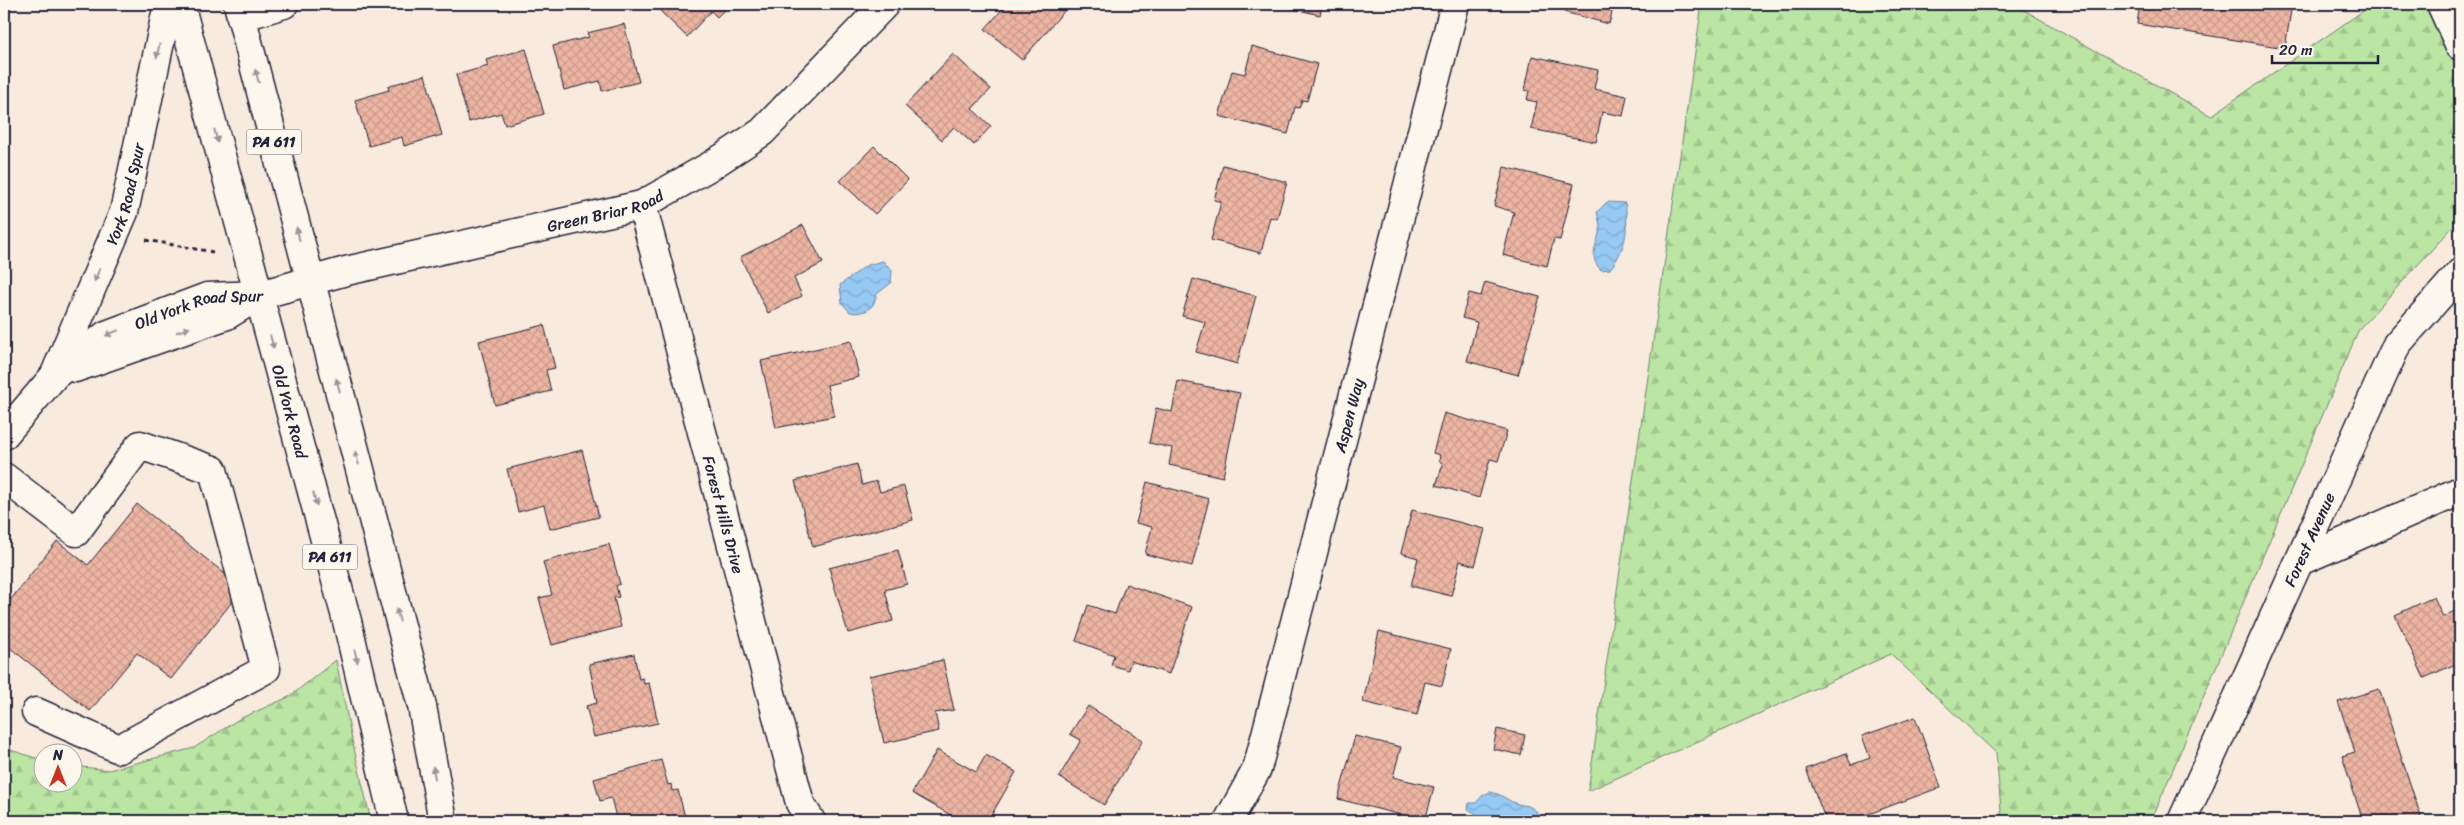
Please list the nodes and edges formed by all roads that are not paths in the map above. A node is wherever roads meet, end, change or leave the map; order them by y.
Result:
1 (168, 4) edge
2 (180, 4) edge
3 (284, 4) edge
4 (885, 4) edge
5 (1454, 4) edge
6 (2441, 4) edge
7 (240, 11) edge
8 (2460, 46) edge
9 (642, 204) junction
10 (2460, 273) edge
11 (309, 281) junction
12 (260, 295) junction
13 (55, 375) junction
14 (4, 435) edge
15 (4, 477) edge
16 (2460, 491) edge
17 (2300, 561) junction
18 (36, 712) dead end
19 (394, 821) edge
20 (443, 821) edge
21 (811, 821) edge
22 (1228, 821) edge
23 (2182, 821) edge

1 -> 13 main road, York Road Spur
2 -> 12 main road, Old York Road / PA 611
3 - 7 main road
4 - 9 main road, Green Briar Road
5 - 22 main road, Aspen Way
6 - 8 main road
11 -> 7 main road, PA 611
9 - 11 main road, Green Briar Road
9 - 21 main road, Forest Hills Drive
10 - 17 main road, Forest Avenue
11 - 12 main road, Green Briar Road
20 -> 11 main road, PA 611
12 - 13 main road, Old York Road Spur
12 -> 19 main road, Old York Road / PA 611
13 - 14 main road
15 - 18 main road
16 - 17 main road
17 - 23 main road, Forest Avenue

